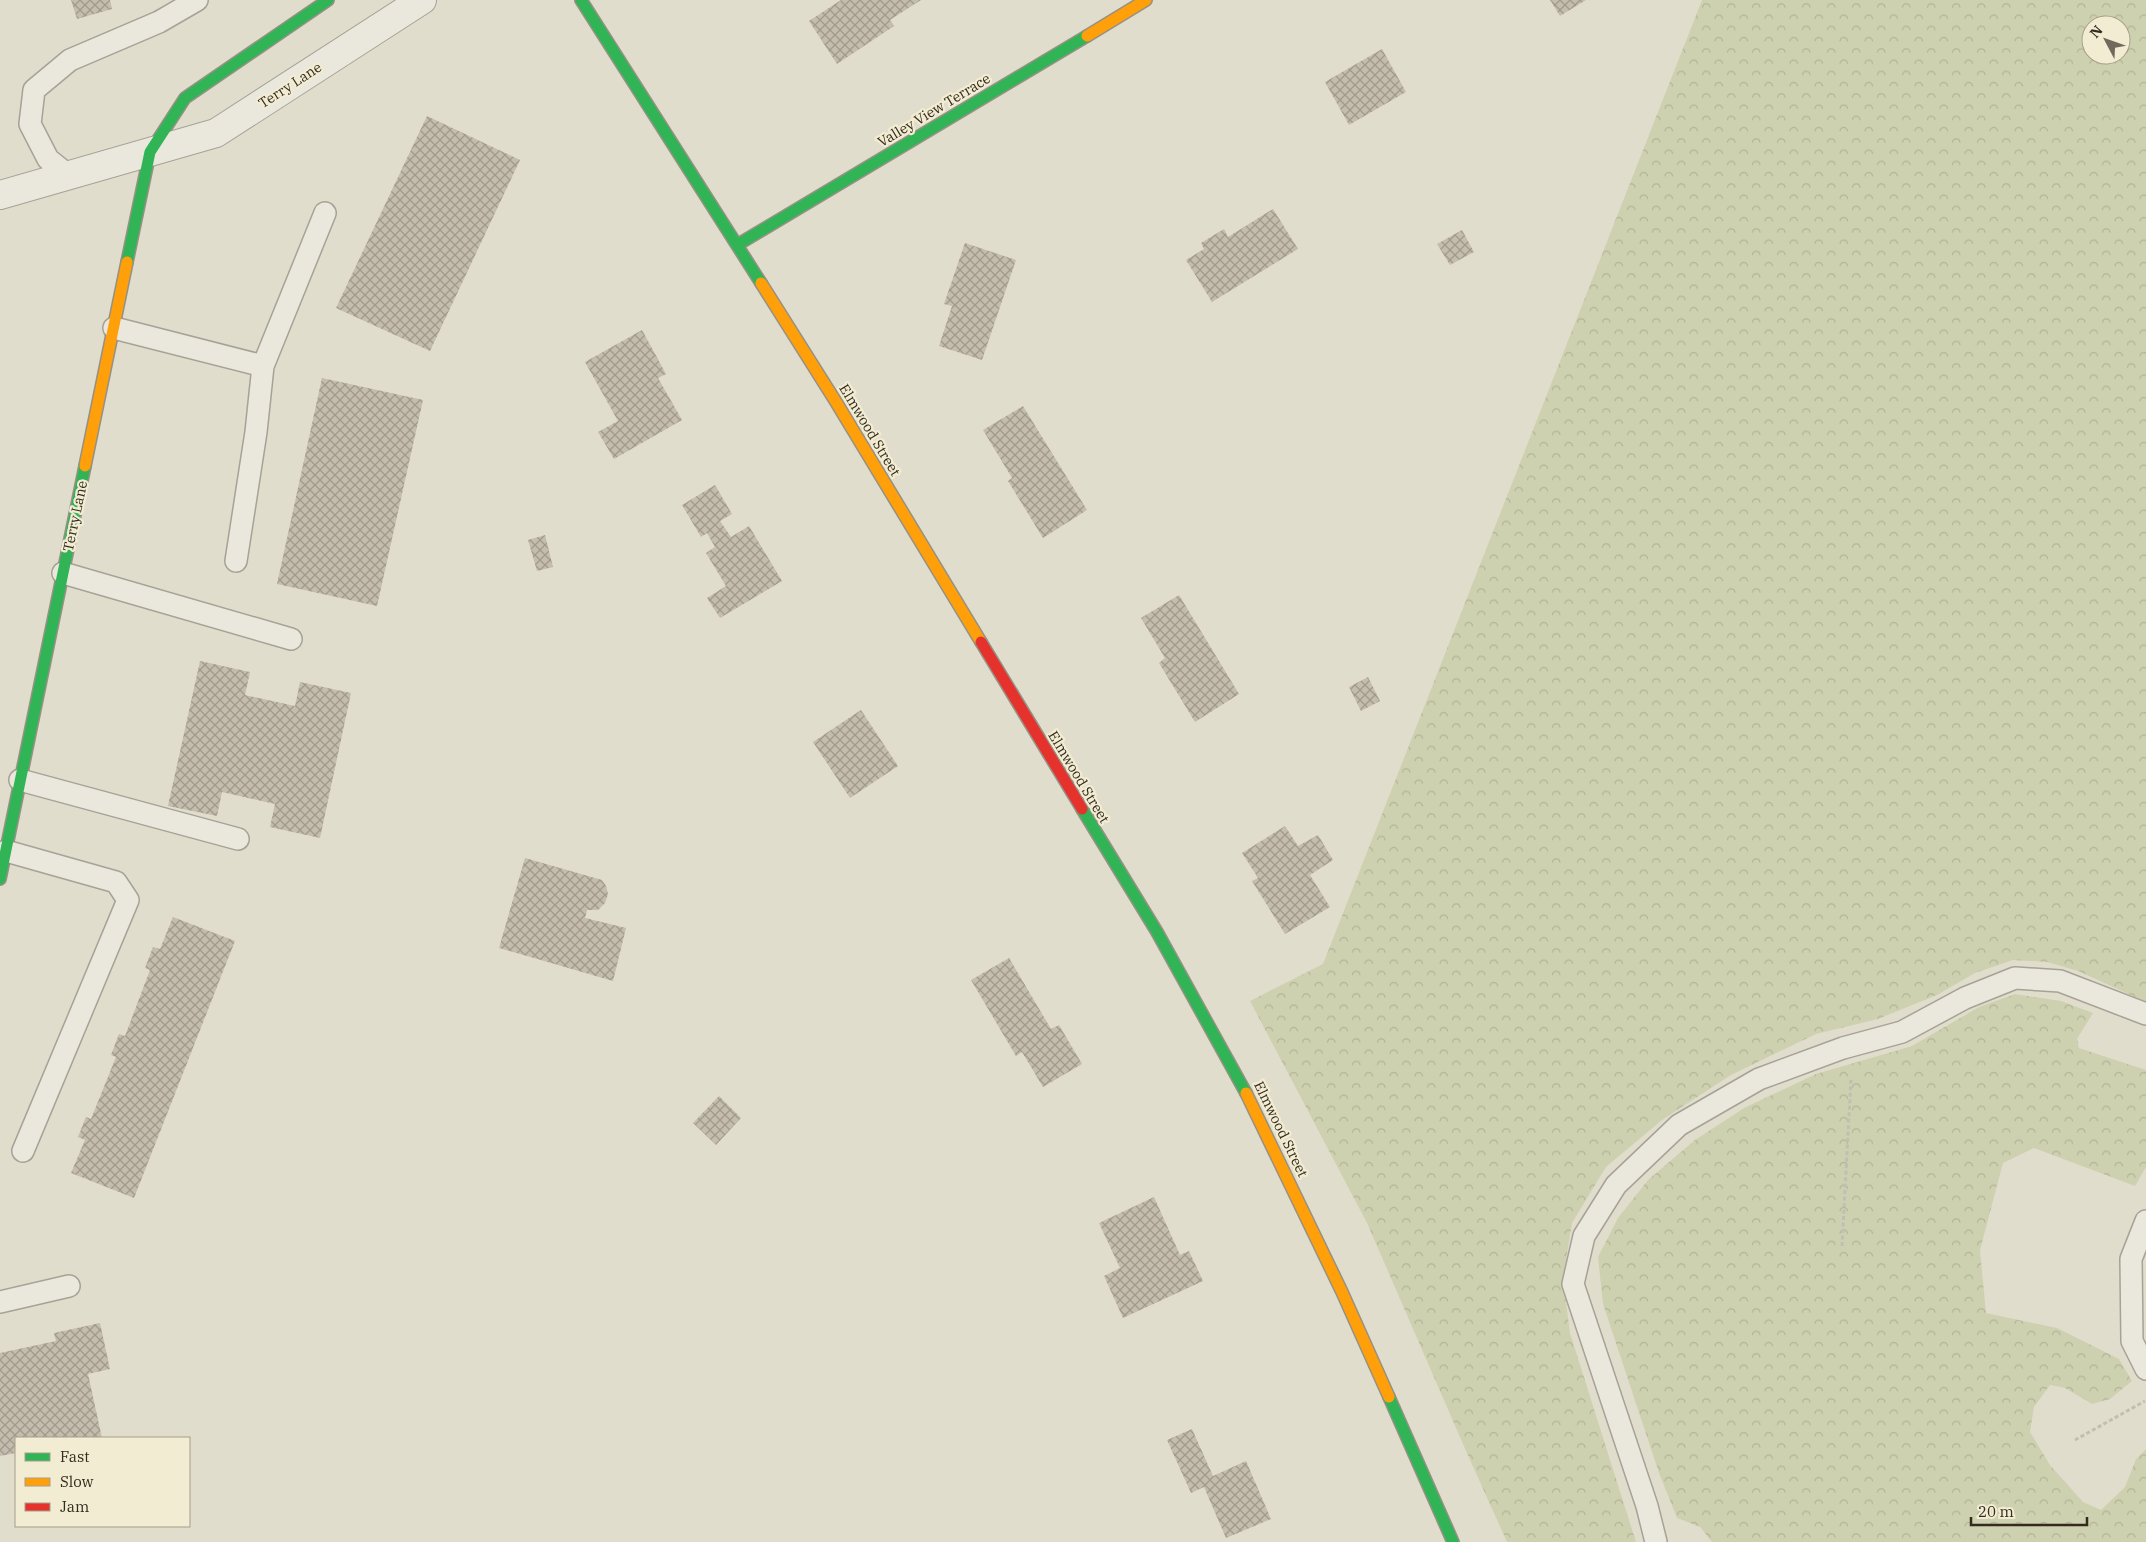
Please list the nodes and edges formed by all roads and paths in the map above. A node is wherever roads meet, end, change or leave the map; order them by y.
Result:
1 (197, 0) edge
2 (328, 0) edge
3 (422, 0) edge
4 (581, 0) edge
5 (1146, 0) edge
6 (150, 152) junction
7 (68, 176) junction
8 (0, 195) edge
9 (325, 213) dead end
10 (737, 245) junction
11 (114, 328) junction
12 (263, 366) junction
13 (236, 561) dead end
14 (63, 573) junction
15 (292, 639) dead end
16 (20, 780) junction
17 (238, 839) dead end
18 (6, 851) junction
19 (0, 879) edge
20 (2146, 1014) edge
21 (1853, 1045) junction
22 (24, 1151) dead end
23 (2146, 1221) edge
24 (1842, 1246) dead end
25 (70, 1286) dead end
26 (0, 1302) edge
27 (2146, 1369) edge
28 (2146, 1400) edge
29 (2075, 1440) dead end
30 (1453, 1542) edge
31 (1656, 1542) edge

1 - 7 lane
2 - 6 main road, Terry Lane
3 - 6 street, Terry Lane
4 - 10 main road, Elmwood Street
5 - 10 main road, Valley View Terrace
6 - 7 street, Terry Lane
6 - 11 main road, Terry Lane
7 - 8 street, Terry Lane
9 - 12 lane
10 - 30 main road, Elmwood Street
11 - 12 lane
11 - 14 main road, Terry Lane
12 - 13 lane
14 - 15 lane
14 - 16 main road, Terry Lane
16 - 17 lane
16 - 18 main road, Terry Lane
18 - 19 main road, Terry Lane
18 - 22 lane
20 - 21 lane
21 - 24 path
21 - 31 lane
23 - 27 lane
25 - 26 lane
28 - 29 path

